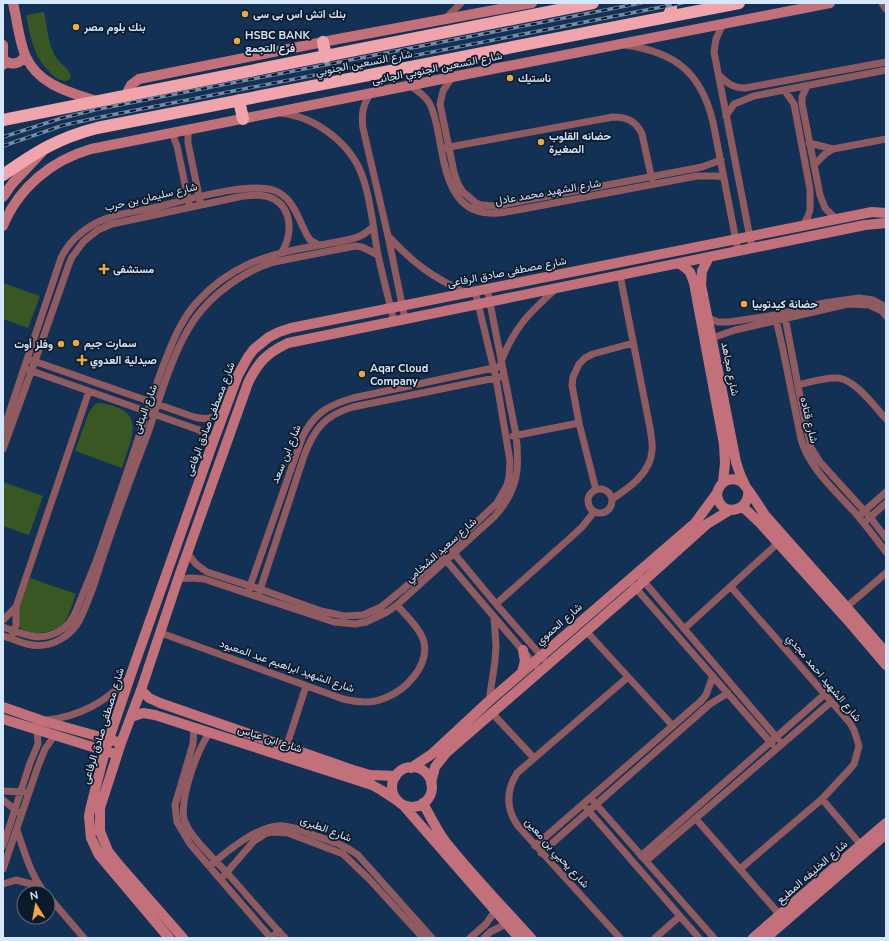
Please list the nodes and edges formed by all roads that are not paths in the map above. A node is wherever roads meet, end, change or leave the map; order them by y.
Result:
1 (13, 3) edge
2 (461, 3) edge
3 (530, 3) edge
4 (593, 3) edge
5 (672, 3) edge
6 (739, 3) edge
7 (830, 3) edge
8 (882, 3) edge
9 (698, 7) edge
10 (886, 9) edge
11 (667, 17) junction
12 (445, 19) junction
13 (723, 24) junction
14 (323, 42) junction
15 (621, 44) junction
16 (3, 45) edge
17 (25, 56) junction
18 (326, 57) junction
19 (886, 62) edge
20 (4, 63) edge
21 (886, 70) edge
22 (719, 75) junction
23 (452, 77) junction
24 (409, 85) junction
25 (806, 86) junction
26 (785, 91) junction
27 (371, 93) junction
28 (126, 96) junction
29 (239, 100) junction
30 (96, 101) junction
31 (799, 110) junction
32 (269, 113) junction
33 (726, 116) junction
34 (243, 119) junction
35 (3, 120) edge
36 (188, 130) junction
37 (172, 133) junction
38 (886, 139) edge
39 (809, 143) junction
40 (49, 145) junction
41 (445, 147) junction
42 (833, 149) junction
43 (33, 153) junction
44 (721, 160) junction
45 (3, 164) edge
46 (814, 165) junction
47 (3, 175) edge
48 (723, 177) junction
49 (652, 180) junction
50 (3, 197) edge
51 (200, 197) junction
52 (189, 204) junction
53 (201, 205) junction
54 (886, 213) edge
55 (836, 219) junction
56 (886, 223) edge
57 (3, 226) edge
58 (804, 226) junction
59 (373, 227) junction
60 (388, 236) junction
61 (750, 236) junction
62 (735, 239) junction
63 (319, 245) junction
64 (752, 248) junction
65 (738, 251) junction
66 (282, 252) junction
67 (378, 255) junction
68 (708, 257) junction
69 (679, 263) junction
70 (620, 275) junction
71 (488, 288) junction
72 (558, 288) junction
73 (471, 292) junction
74 (490, 301) junction
75 (478, 304) junction
76 (402, 305) junction
77 (886, 307) edge
78 (391, 308) junction
79 (784, 316) junction
80 (886, 316) edge
81 (708, 318) junction
82 (775, 318) junction
83 (405, 319) junction
84 (394, 321) junction
85 (633, 344) junction
86 (711, 344) junction
87 (28, 359) junction
88 (35, 361) junction
89 (502, 364) junction
90 (494, 368) junction
91 (28, 370) junction
92 (504, 376) junction
93 (496, 378) junction
94 (798, 385) junction
95 (89, 391) junction
96 (386, 391) junction
97 (387, 399) junction
98 (150, 402) junction
99 (158, 405) junction
100 (147, 411) junction
101 (224, 411) junction
102 (154, 414) junction
103 (886, 419) edge
104 (579, 423) junction
105 (3, 431) edge
106 (516, 435) junction
107 (506, 437) junction
108 (212, 445) junction
109 (3, 449) edge
110 (723, 482) junction
111 (746, 487) junction
112 (596, 490) junction
113 (717, 492) junction
114 (886, 492) edge
115 (612, 499) junction
116 (886, 503) edge
117 (742, 507) junction
118 (730, 510) junction
119 (594, 512) junction
120 (861, 514) junction
121 (870, 518) junction
122 (864, 523) junction
123 (886, 538) edge
124 (778, 543) junction
125 (452, 550) junction
126 (886, 552) edge
127 (188, 554) junction
128 (444, 558) junction
129 (886, 573) edge
130 (178, 579) junction
131 (636, 581) junction
132 (91, 583) junction
133 (250, 586) junction
134 (731, 587) junction
135 (260, 589) junction
136 (247, 594) junction
137 (258, 597) junction
138 (496, 604) junction
139 (396, 605) junction
140 (16, 607) junction
141 (844, 609) junction
142 (494, 616) junction
143 (3, 620) edge
144 (3, 627) edge
145 (684, 629) junction
146 (14, 631) junction
147 (586, 631) junction
148 (161, 633) junction
149 (3, 636) edge
150 (11, 638) junction
151 (523, 650) junction
152 (886, 652) edge
153 (540, 663) junction
154 (886, 665) edge
155 (522, 672) junction
156 (713, 676) junction
157 (130, 677) junction
158 (628, 678) junction
159 (306, 686) junction
160 (141, 690) junction
161 (728, 693) junction
162 (825, 694) junction
163 (489, 701) junction
164 (831, 702) junction
165 (3, 707) edge
166 (492, 713) junction
167 (131, 717) junction
168 (3, 719) edge
169 (43, 721) junction
170 (673, 726) junction
171 (194, 727) junction
172 (37, 730) junction
173 (210, 732) junction
174 (55, 735) junction
175 (773, 739) junction
176 (109, 740) junction
177 (121, 743) junction
178 (779, 746) junction
179 (105, 751) junction
180 (285, 751) junction
181 (117, 754) junction
182 (534, 758) junction
183 (411, 768) junction
184 (396, 776) junction
185 (431, 783) junction
186 (3, 791) edge
187 (21, 792) junction
188 (29, 792) junction
189 (590, 798) junction
190 (822, 799) junction
191 (3, 800) edge
192 (400, 803) junction
193 (423, 803) junction
194 (583, 804) junction
195 (596, 805) junction
196 (15, 810) junction
197 (589, 811) junction
198 (22, 815) junction
199 (696, 819) junction
200 (886, 823) edge
201 (17, 829) junction
202 (886, 834) edge
203 (861, 845) junction
204 (3, 846) edge
205 (535, 846) junction
206 (541, 853) junction
207 (640, 856) junction
208 (646, 861) junction
209 (212, 863) junction
210 (3, 869) edge
211 (371, 869) junction
212 (740, 869) junction
213 (227, 872) junction
214 (364, 874) junction
215 (221, 879) junction
216 (3, 884) edge
217 (35, 885) edge
218 (39, 885) edge
219 (56, 905) edge
220 (495, 910) junction
221 (780, 915) junction
222 (680, 916) junction
223 (506, 924) junction
224 (279, 932) junction
225 (84, 938) edge
226 (169, 938) edge
227 (183, 938) edge
228 (271, 938) edge
229 (285, 938) edge
230 (423, 938) edge
231 (432, 938) edge
232 (470, 938) edge
233 (484, 938) edge
234 (519, 938) edge
235 (531, 938) edge
236 (620, 938) edge
237 (655, 938) edge
238 (699, 938) edge
239 (714, 938) edge
240 (753, 938) edge
241 (766, 938) edge

1 - 17 street
2 - 12 street
3 - 12 street
4 - 18 highway, شارع التسعين الجنوبي
5 - 11 highway
6 - 9 highway, شارع التسعين الجنوبي
7 - 13 street, شارع التسعين الجنوبي الجانبى
8 - 10 street
9 - 11 highway, شارع التسعين الجنوبي
11 - 29 highway, شارع التسعين الجنوبي
12 - 14 street
13 - 15 street, شارع التسعين الجنوبي الجانبى
13 - 22 street
14 - 18 highway
14 - 28 street
15 - 23 street, شارع التسعين الجنوبي الجانبى
15 - 44 street
16 - 20 street
17 - 20 street
17 - 30 street
18 - 28 highway, شارع التسعين الجنوبي
19 - 22 street
21 - 25 street
22 - 33 street
23 - 24 street, شارع التسعين الجنوبي الجانبى
23 - 41 street, شارع الشهيد محمد عادل
24 - 27 street, شارع التسعين الجنوبي الجانبى
24 - 41 street, شارع الشهيد محمد عادل
25 - 26 street
25 - 31 street
26 - 31 street
26 - 33 street
27 - 32 street, شارع التسعين الجنوبي الجانبى
27 - 60 street
28 - 30 highway, شارع التسعين الجنوبي
29 - 34 highway
29 - 40 highway, شارع التسعين الجنوبي
30 - 35 highway, شارع التسعين الجنوبي
31 - 39 street
31 - 58 street
32 - 34 street, شارع التسعين الجنوبي الجانبى
32 - 59 street
33 - 61 street
34 - 36 street, شارع التسعين الجنوبي الجانبى
36 - 37 street, شارع التسعين الجنوبي الجانبى
36 - 51 street
37 - 52 street
37 - 57 street, شارع التسعين الجنوبي الجانبى
38 - 42 street
39 - 42 street
39 - 46 street
40 - 43 highway, شارع التسعين الجنوبي
40 - 50 street
41 - 49 street, شارع الشهيد محمد عادل
41 - 49 street
42 - 46 street
43 - 45 highway
43 - 47 highway, شارع التسعين الجنوبي
44 - 48 street
44 - 49 street, شارع الشهيد محمد عادل
46 - 55 street
48 - 49 street, شارع الشهيد محمد عادل
48 - 62 street
51 - 52 street, شارع سليمان بن حرب
51 - 53 street
51 - 63 street, شارع سليمان بن حرب
52 - 53 street, شارع سليمان بن حرب
52 - 87 street, شارع سليمان بن حرب
52 - 88 street, شارع سليمان بن حرب
53 - 66 street, شارع سليمان بن حرب
54 - 55 street, شارع مصطفى صادق الرفاعى
55 - 58 street, شارع مصطفى صادق الرفاعى
56 - 64 street, شارع مصطفى صادق الرفاعى
58 - 61 street, شارع مصطفى صادق الرفاعى
59 - 63 street, شارع البتانى
59 - 67 street
60 - 73 street
60 - 76 street
61 - 62 street, شارع مصطفى صادق الرفاعى
61 - 64 street
62 - 65 street
62 - 71 street, شارع مصطفى صادق الرفاعى
63 - 66 street, شارع البتانى
64 - 65 street, شارع مصطفى صادق الرفاعى
65 - 68 street, شارع مصطفى صادق الرفاعى
66 - 98 street, شارع البتانى
67 - 78 street
67 - 99 street, شارع البتانى
68 - 69 street, شارع مصطفى صادق الرفاعى
68 - 81 street, شارع مجاهد
69 - 70 street, شارع مصطفى صادق الرفاعى
69 - 86 street, شارع مجاهد
70 - 72 street, شارع مصطفى صادق الرفاعى
70 - 85 street
71 - 73 street, شارع مصطفى صادق الرفاعى
71 - 74 street, شارع سعيد الشخامي
72 - 74 street, شارع مصطفى صادق الرفاعى
72 - 89 street
73 - 75 street, شارع سعيد الشخامي
73 - 76 street, شارع مصطفى صادق الرفاعى
74 - 75 street, شارع مصطفى صادق الرفاعى
74 - 89 street, شارع سعيد الشخامي
75 - 83 street, شارع مصطفى صادق الرفاعى
75 - 90 street, شارع سعيد الشخامي
76 - 78 street, شارع مصطفى صادق الرفاعى
76 - 83 street
77 - 79 street
78 - 84 street
78 - 101 street, شارع مصطفى صادق الرفاعى
79 - 80 street
79 - 82 street
79 - 94 street, شارع قتاده
81 - 82 street
81 - 86 street, شارع مجاهد
82 - 86 street
82 - 120 street, شارع قتاده
83 - 84 street, شارع مصطفى صادق الرفاعى
84 - 127 street, شارع مصطفى صادق الرفاعى
85 - 104 street
85 - 115 street
86 - 110 street, شارع مجاهد
86 - 111 street, شارع مجاهد
87 - 88 street
87 - 91 street, شارع سليمان بن حرب
88 - 91 street, شارع سليمان بن حرب
88 - 98 street
89 - 90 street, شارع ابن سعد
89 - 92 street, شارع سعيد الشخامي
90 - 93 street, شارع سعيد الشخامي
90 - 96 street, شارع ابن سعد
91 - 95 street
91 - 105 street, شارع سليمان بن حرب
91 - 109 street, شارع سليمان بن حرب
92 - 93 street, شارع ابن سعد
92 - 106 street, شارع سعيد الشخامي
93 - 97 street, شارع ابن سعد
93 - 107 street, شارع سعيد الشخامي
94 - 103 street
94 - 120 street, شارع قتاده
95 - 100 street
95 - 140 street
96 - 97 street
96 - 133 street, شارع ابن سعد
97 - 135 street, شارع ابن سعد
98 - 99 street
98 - 100 street, شارع البتانى
99 - 101 street
99 - 102 street, شارع البتانى
100 - 102 street
100 - 132 street, شارع البتانى
101 - 108 street, شارع مصطفى صادق الرفاعى
102 - 108 street
102 - 132 street, شارع البتانى
104 - 106 street
104 - 112 street
106 - 107 street
106 - 125 street, شارع سعيد الشخامي
107 - 125 street, شارع سعيد الشخامي
108 - 157 street, شارع مصطفى صادق الرفاعى
110 - 111 street
110 - 113 street
111 - 117 street
111 - 141 street, شارع مجاهد
112 - 115 street
112 - 119 street
113 - 118 street
113 - 131 street, شارع الحموي
114 - 120 street
115 - 119 street
116 - 121 street
117 - 118 street
117 - 124 street, شارع مجاهد
118 - 131 street, شارع الحموي
119 - 138 street
120 - 121 street, شارع قتاده
120 - 122 street, شارع قتاده
121 - 122 street
121 - 123 street, شارع قتاده
122 - 126 street, شارع قتاده
124 - 134 street
124 - 141 street, شارع مجاهد
125 - 128 street, شارع سعيد الشخامي
125 - 138 street
127 - 130 street, شارع مصطفى صادق الرفاعى
127 - 133 street, شارع سعيد الشخامي
128 - 135 street, شارع سعيد الشخامي
128 - 139 street, شارع سعيد الشخامي
128 - 142 street
129 - 141 street
130 - 136 street, شارع سعيد الشخامي
130 - 148 street, شارع مصطفى صادق الرفاعى
131 - 145 street
131 - 147 street, شارع الحموي
131 - 153 street, شارع الحموي
131 - 156 street
132 - 146 street, شارع البتانى
132 - 150 street, شارع البتانى
133 - 135 street, شارع سعيد الشخامي
133 - 136 street, شارع ابن سعد
134 - 145 street
134 - 162 street, شارع الشهيد احمد مجدي
135 - 137 street, شارع ابن سعد
136 - 137 street, شارع سعيد الشخامي
137 - 139 street, شارع سعيد الشخامي
138 - 153 street
139 - 159 street, شارع الشهيد ابراهيم عبد المعبود
140 - 143 street
140 - 146 street
141 - 152 street, شارع مجاهد
141 - 154 street, شارع مجاهد
142 - 151 street
142 - 163 street
144 - 146 street, شارع البتانى
145 - 175 street
146 - 150 street
147 - 153 street, شارع الحموي
147 - 158 street
148 - 159 street, شارع الشهيد ابراهيم عبد المعبود
148 - 160 street, شارع مصطفى صادق الرفاعى
149 - 150 street, شارع البتانى
151 - 153 street
151 - 155 street
153 - 155 street, شارع الحموي
153 - 166 street, شارع الحموي
155 - 163 street, شارع الحموي
156 - 161 street
156 - 170 street
157 - 169 street
157 - 176 street, شارع مصطفى صادق الرفاعى
158 - 170 street
158 - 182 street, شارع يحيي بن معين
159 - 180 street
160 - 167 street, شارع مصطفى صادق الرفاعى
160 - 180 street, شارع ابن عباس
161 - 175 street
161 - 195 street
162 - 164 street, شارع الشهيد احمد مجدي
162 - 175 street
163 - 183 street, شارع الحموي
164 - 178 street
164 - 190 street, شارع الشهيد احمد مجدي
165 - 169 street
166 - 182 street
166 - 185 street, شارع الحموي
167 - 171 street, شارع ابن عباس
167 - 177 street, شارع مصطفى صادق الرفاعى
168 - 172 street
169 - 176 street
170 - 189 street
171 - 173 street, شارع ابن عباس
171 - 209 street
172 - 174 street
172 - 187 street
173 - 180 street, شارع ابن عباس
173 - 209 street
174 - 179 street
174 - 188 street
175 - 178 street
175 - 207 street
176 - 177 street
176 - 179 street, شارع مصطفى صادق الرفاعى
177 - 181 street, شارع مصطفى صادق الرفاعى
178 - 199 street
179 - 181 street
179 - 226 street, شارع مصطفى صادق الرفاعى
180 - 184 street, شارع ابن عباس
180 - 192 street, شارع ابن عباس
181 - 227 street, شارع مصطفى صادق الرفاعى
182 - 205 street, شارع يحيي بن معين
183 - 184 street
183 - 185 street
184 - 192 street
185 - 193 street
186 - 187 street
187 - 188 street
187 - 196 street
188 - 198 street
189 - 194 street
189 - 195 street
190 - 203 street
190 - 212 street, شارع الشهيد احمد مجدي
191 - 196 street
192 - 193 street
192 - 220 street, شارع ابن عباس
193 - 235 street
194 - 197 street
194 - 205 street
195 - 197 street
195 - 207 street
196 - 198 street
196 - 204 street
197 - 206 street
197 - 222 street
198 - 201 street
199 - 208 street
199 - 212 street
200 - 203 street, شارع الخليفه المطيع
201 - 210 street
201 - 218 street
202 - 241 street, شارع الخليفه المطيع
203 - 221 street, شارع الخليفه المطيع
205 - 206 street, شارع يحيي بن معين
206 - 236 street, شارع يحيي بن معين
207 - 208 street
208 - 239 street
209 - 211 street, شارع الطبرى
209 - 213 street
209 - 215 street
211 - 214 street
211 - 231 street, شارع الطبرى
212 - 221 street
213 - 214 street, شارع الطبرى
213 - 215 street, شارع الطبرى
213 - 224 street
214 - 230 street, شارع الطبرى
215 - 228 street
216 - 217 street
219 - 225 street
220 - 223 street, شارع ابن عباس
220 - 232 street
221 - 240 street, شارع الخليفه المطيع
222 - 237 street
222 - 238 street
223 - 233 street
223 - 234 street, شارع ابن عباس
224 - 228 street
224 - 229 street

